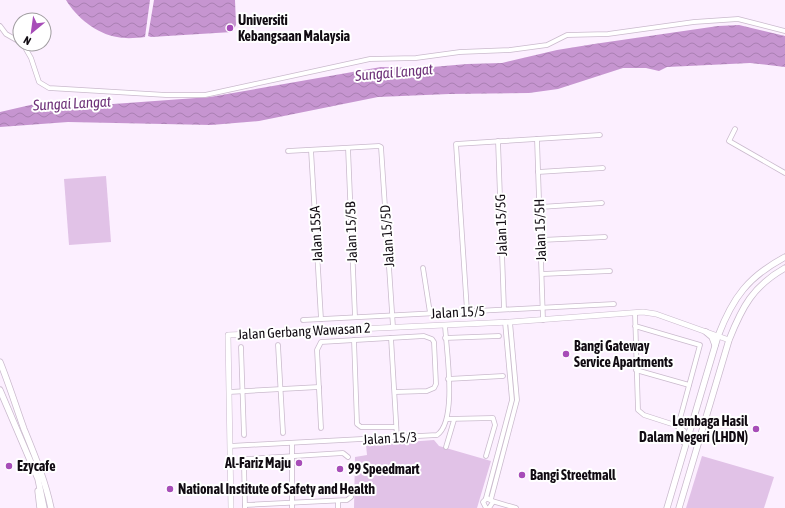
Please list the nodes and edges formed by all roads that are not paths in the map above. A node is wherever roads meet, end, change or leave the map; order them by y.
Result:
1 (0, 26) edge
2 (785, 31) edge
3 (12, 37) edge
4 (28, 52) edge
5 (735, 129) dead end
6 (600, 135) dead end
7 (537, 139) junction
8 (498, 141) junction
9 (348, 148) junction
10 (311, 150) junction
11 (288, 151) dead end
12 (603, 168) dead end
13 (538, 172) junction
14 (785, 173) edge
15 (602, 203) dead end
16 (540, 207) junction
17 (605, 237) dead end
18 (541, 240) junction
19 (785, 257) edge
20 (423, 268) dead end
21 (785, 268) edge
22 (610, 271) dead end
23 (542, 274) junction
24 (614, 304) dead end
25 (543, 307) junction
26 (504, 310) junction
27 (467, 311) junction
28 (430, 313) junction
29 (635, 313) junction
30 (392, 315) junction
31 (355, 317) junction
32 (321, 319) junction
33 (303, 320) dead end
34 (543, 320) junction
35 (508, 322) junction
36 (445, 325) junction
37 (722, 325) junction
38 (635, 326) junction
39 (393, 327) junction
40 (708, 333) junction
41 (499, 336) dead end
42 (718, 336) junction
43 (391, 338) junction
44 (446, 338) junction
45 (354, 340) junction
46 (729, 340) junction
47 (278, 345) dead end
48 (241, 347) dead end
49 (715, 347) junction
50 (0, 362) edge
51 (636, 370) junction
52 (502, 376) dead end
53 (448, 379) junction
54 (689, 385) junction
55 (319, 387) junction
56 (0, 390) edge
57 (281, 390) junction
58 (229, 392) junction
59 (242, 392) junction
60 (395, 392) junction
61 (447, 420) junction
62 (454, 420) junction
63 (678, 426) junction
64 (396, 427) junction
65 (321, 428) dead end
66 (283, 433) dead end
67 (244, 435) dead end
68 (397, 438) junction
69 (292, 443) junction
70 (230, 446) junction
71 (446, 447) dead end
72 (684, 448) junction
73 (292, 456) junction
74 (486, 456) dead end
75 (348, 457) dead end
76 (30, 460) junction
77 (351, 497) dead end
78 (486, 498) junction
79 (491, 500) junction
80 (338, 501) junction
81 (313, 502) junction
82 (292, 506) edge
83 (245, 507) edge
84 (40, 508) edge
85 (44, 508) edge
86 (52, 508) edge
87 (231, 508) edge
88 (313, 508) edge
89 (338, 508) edge
90 (486, 508) edge
91 (492, 508) edge
92 (516, 508) edge
93 (667, 508) edge
94 (679, 508) edge

1 - 3 street
2 - 4 street
5 - 14 street
6 - 7 street
7 - 8 street
7 - 13 street, Jalan 15/5H
8 - 26 street, Jalan 15/5G
8 - 27 street
9 - 10 street
9 - 30 street, Jalan 15/5D
9 - 31 street, Jalan 15/5B
10 - 11 street
10 - 32 street, Jalan 155A
12 - 13 street
13 - 16 street, Jalan 15/5H
15 - 16 street
16 - 18 street, Jalan 15/5H
17 - 18 street
18 - 23 street, Jalan 15/5H
19 - 37 main road
20 - 28 street
21 - 46 main road
22 - 23 street
23 - 25 street, Jalan 15/5H
24 - 25 street, Jalan 15/5
25 - 26 street, Jalan 15/5
25 - 34 street, Jalan 15/5H
26 - 27 street, Jalan 15/5
27 - 28 street, Jalan 15/5
28 - 30 street, Jalan 15/5
29 - 34 street, Jalan Gerbang Wawasan 2
29 - 38 street
29 - 40 street, Jalan Gerbang Wawasan 2
30 - 31 street, Jalan 15/5
30 - 39 street, Jalan 15/5D
31 - 32 street, Jalan 15/5
32 - 33 street, Jalan 15/5
34 - 35 street, Jalan Gerbang Wawasan 2
35 - 36 street, Jalan Gerbang Wawasan 2
35 - 78 street
35 - 79 street
36 - 39 street, Jalan Gerbang Wawasan 2
36 - 44 street
37 - 40 main road
37 - 42 main road
38 - 51 street
38 - 54 street
39 - 58 street, Jalan Gerbang Wawasan 2
40 - 42 street, Jalan Gerbang Wawasan 2
40 - 49 main road
41 - 44 street
42 - 46 street, Jalan Gerbang Wawasan 2
42 - 49 main road
43 - 45 street
43 - 60 street
43 - 60 street
44 - 53 street
45 - 55 street
45 - 64 street
46 - 94 main road
47 - 57 street
48 - 59 street
49 - 72 main road
50 - 86 main road
51 - 54 street
51 - 63 street
52 - 53 street
53 - 61 street
54 - 63 street
55 - 57 street
55 - 65 street
56 - 76 main road
57 - 59 street
57 - 66 street
58 - 59 street
58 - 70 street, Jalan Gerbang Wawasan 2
59 - 67 street
60 - 64 street
61 - 62 street
61 - 68 street, Jalan 15/3
62 - 71 street
62 - 74 street
63 - 72 main road
64 - 68 street
68 - 69 street, Jalan 15/3
69 - 70 street, Jalan 15/3
69 - 73 street
70 - 87 street, Jalan Gerbang Wawasan 2
72 - 93 main road
73 - 75 street
73 - 82 street
73 - 83 street
76 - 84 main road
76 - 85 main road
77 - 80 street
78 - 79 street
78 - 90 street
79 - 91 street
79 - 92 street
80 - 81 street
80 - 89 street
81 - 82 street
81 - 88 street
82 - 83 street

